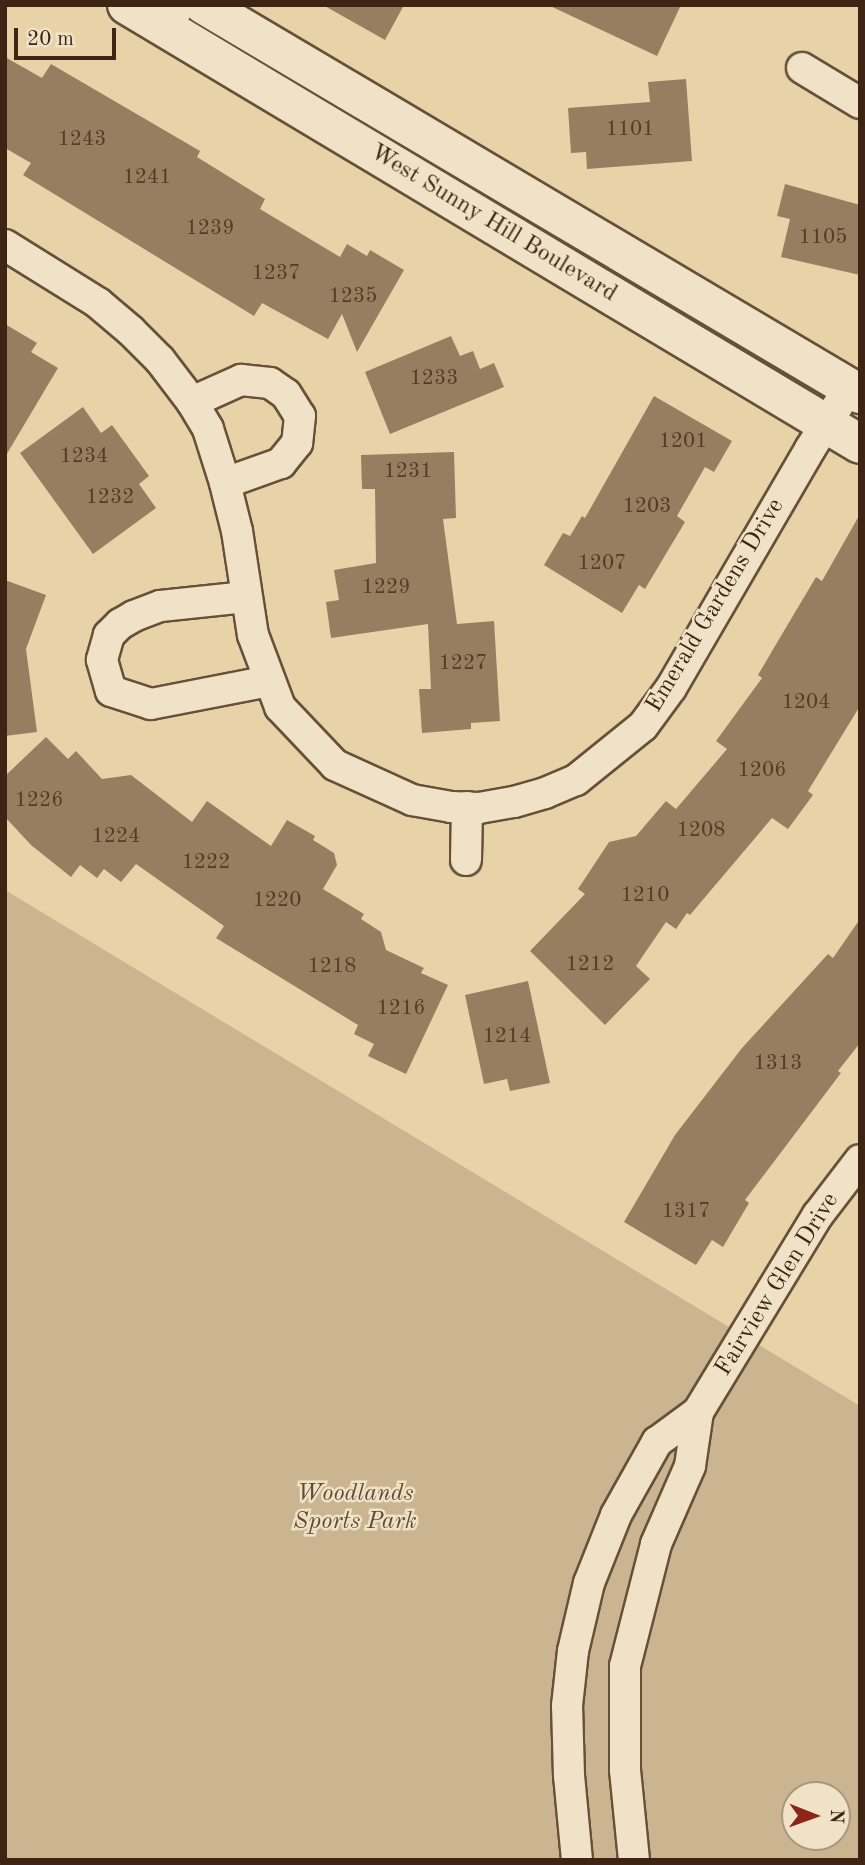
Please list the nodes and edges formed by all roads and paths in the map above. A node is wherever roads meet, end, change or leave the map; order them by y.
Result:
1 (127, 5) edge
2 (221, 10) edge
3 (173, 17) edge
4 (209, 54) junction
5 (802, 68) dead end
6 (860, 103) edge
7 (5, 245) edge
8 (854, 391) edge
9 (192, 402) junction
10 (825, 424) junction
11 (860, 444) edge
12 (225, 483) junction
13 (246, 597) junction
14 (269, 681) junction
15 (467, 807) junction
16 (466, 860) dead end
17 (860, 1160) edge
18 (698, 1412) junction
19 (578, 1860) edge
20 (634, 1860) edge

1 - 3 street, West Sunny Hill Boulevard
2 - 4 street
2 - 8 street, West Sunny Hill Boulevard
3 - 4 street, West Sunny Hill Boulevard
4 - 10 street, West Sunny Hill Boulevard
5 - 6 street
7 - 9 street, Emerald Gardens Drive
8 - 10 street, Emerald Gardens Drive
9 - 12 street, Emerald Gardens Drive
9 - 12 street
10 - 11 street, West Sunny Hill Boulevard
10 - 15 street, Emerald Gardens Drive
12 - 13 street, Emerald Gardens Drive
13 - 14 street, Emerald Gardens Drive
13 - 14 street
14 - 15 street, Emerald Gardens Drive
15 - 16 street
17 - 18 street, Fairview Glen Drive
18 - 19 street, Fairview Glen Drive
18 - 20 street, Fairview Glen Drive

